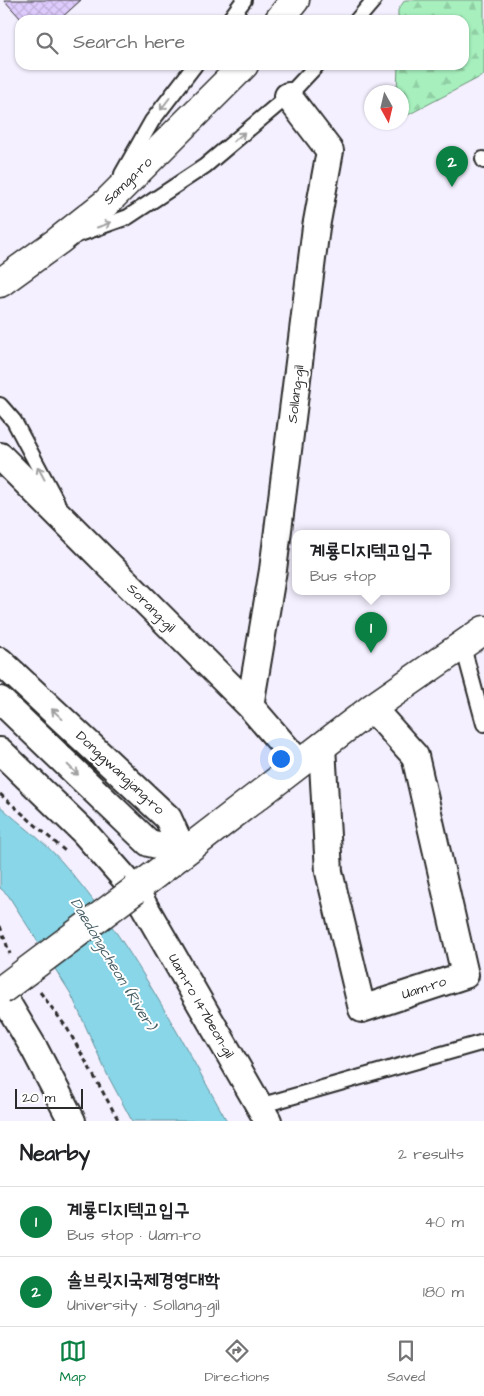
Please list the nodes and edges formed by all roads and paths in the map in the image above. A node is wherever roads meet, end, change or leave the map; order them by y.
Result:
1 (244, 0) edge
2 (295, 0) edge
3 (374, 0) edge
4 (233, 15) edge
5 (283, 15) edge
6 (361, 15) edge
7 (191, 70) edge
8 (239, 70) edge
9 (312, 70) edge
10 (288, 96) junction
11 (106, 203) junction
12 (58, 242) junction
13 (0, 283) edge
14 (0, 405) edge
15 (0, 456) edge
16 (74, 531) junction
17 (473, 637) edge
18 (0, 661) edge
19 (0, 700) edge
20 (250, 706) junction
21 (372, 708) junction
22 (484, 724) edge
23 (322, 746) junction
24 (0, 750) edge
25 (300, 763) junction
26 (0, 794) edge
27 (183, 851) junction
28 (67, 852) dead end
29 (135, 890) junction
30 (0, 926) edge
31 (15, 960) dead end
32 (34, 985) dead end
33 (0, 991) edge
34 (484, 1042) edge
35 (264, 1113) edge
36 (72, 1121) edge
37 (119, 1121) edge

1 - 4 lane
2 - 5 main road
3 - 6 lane
7 -> 11 lane
8 - 11 main road, Samga-ro
9 - 10 lane
12 -> 10 lane
10 - 20 street, Sollang-gil
11 - 12 main road, Samga-ro
12 - 13 main road, Samga-ro
16 -> 14 lane
15 - 16 street, Sorang-gil
16 - 20 street, Sorang-gil
17 - 21 main road
17 - 22 lane
27 -> 18 street, Donggwangjang-ro
19 -> 27 street
20 - 25 street, Sorang-gil
21 - 23 main road
21 - 23 street, Uam-ro
23 - 25 main road
24 - 29 street, Uam-ro 147beon-gil
25 - 27 main road
26 - 28 path
27 - 29 main road
29 - 33 main road, bridge
29 - 35 street, Uam-ro 147beon-gil
30 - 31 path
32 - 37 path
33 - 36 street
34 - 35 lane

